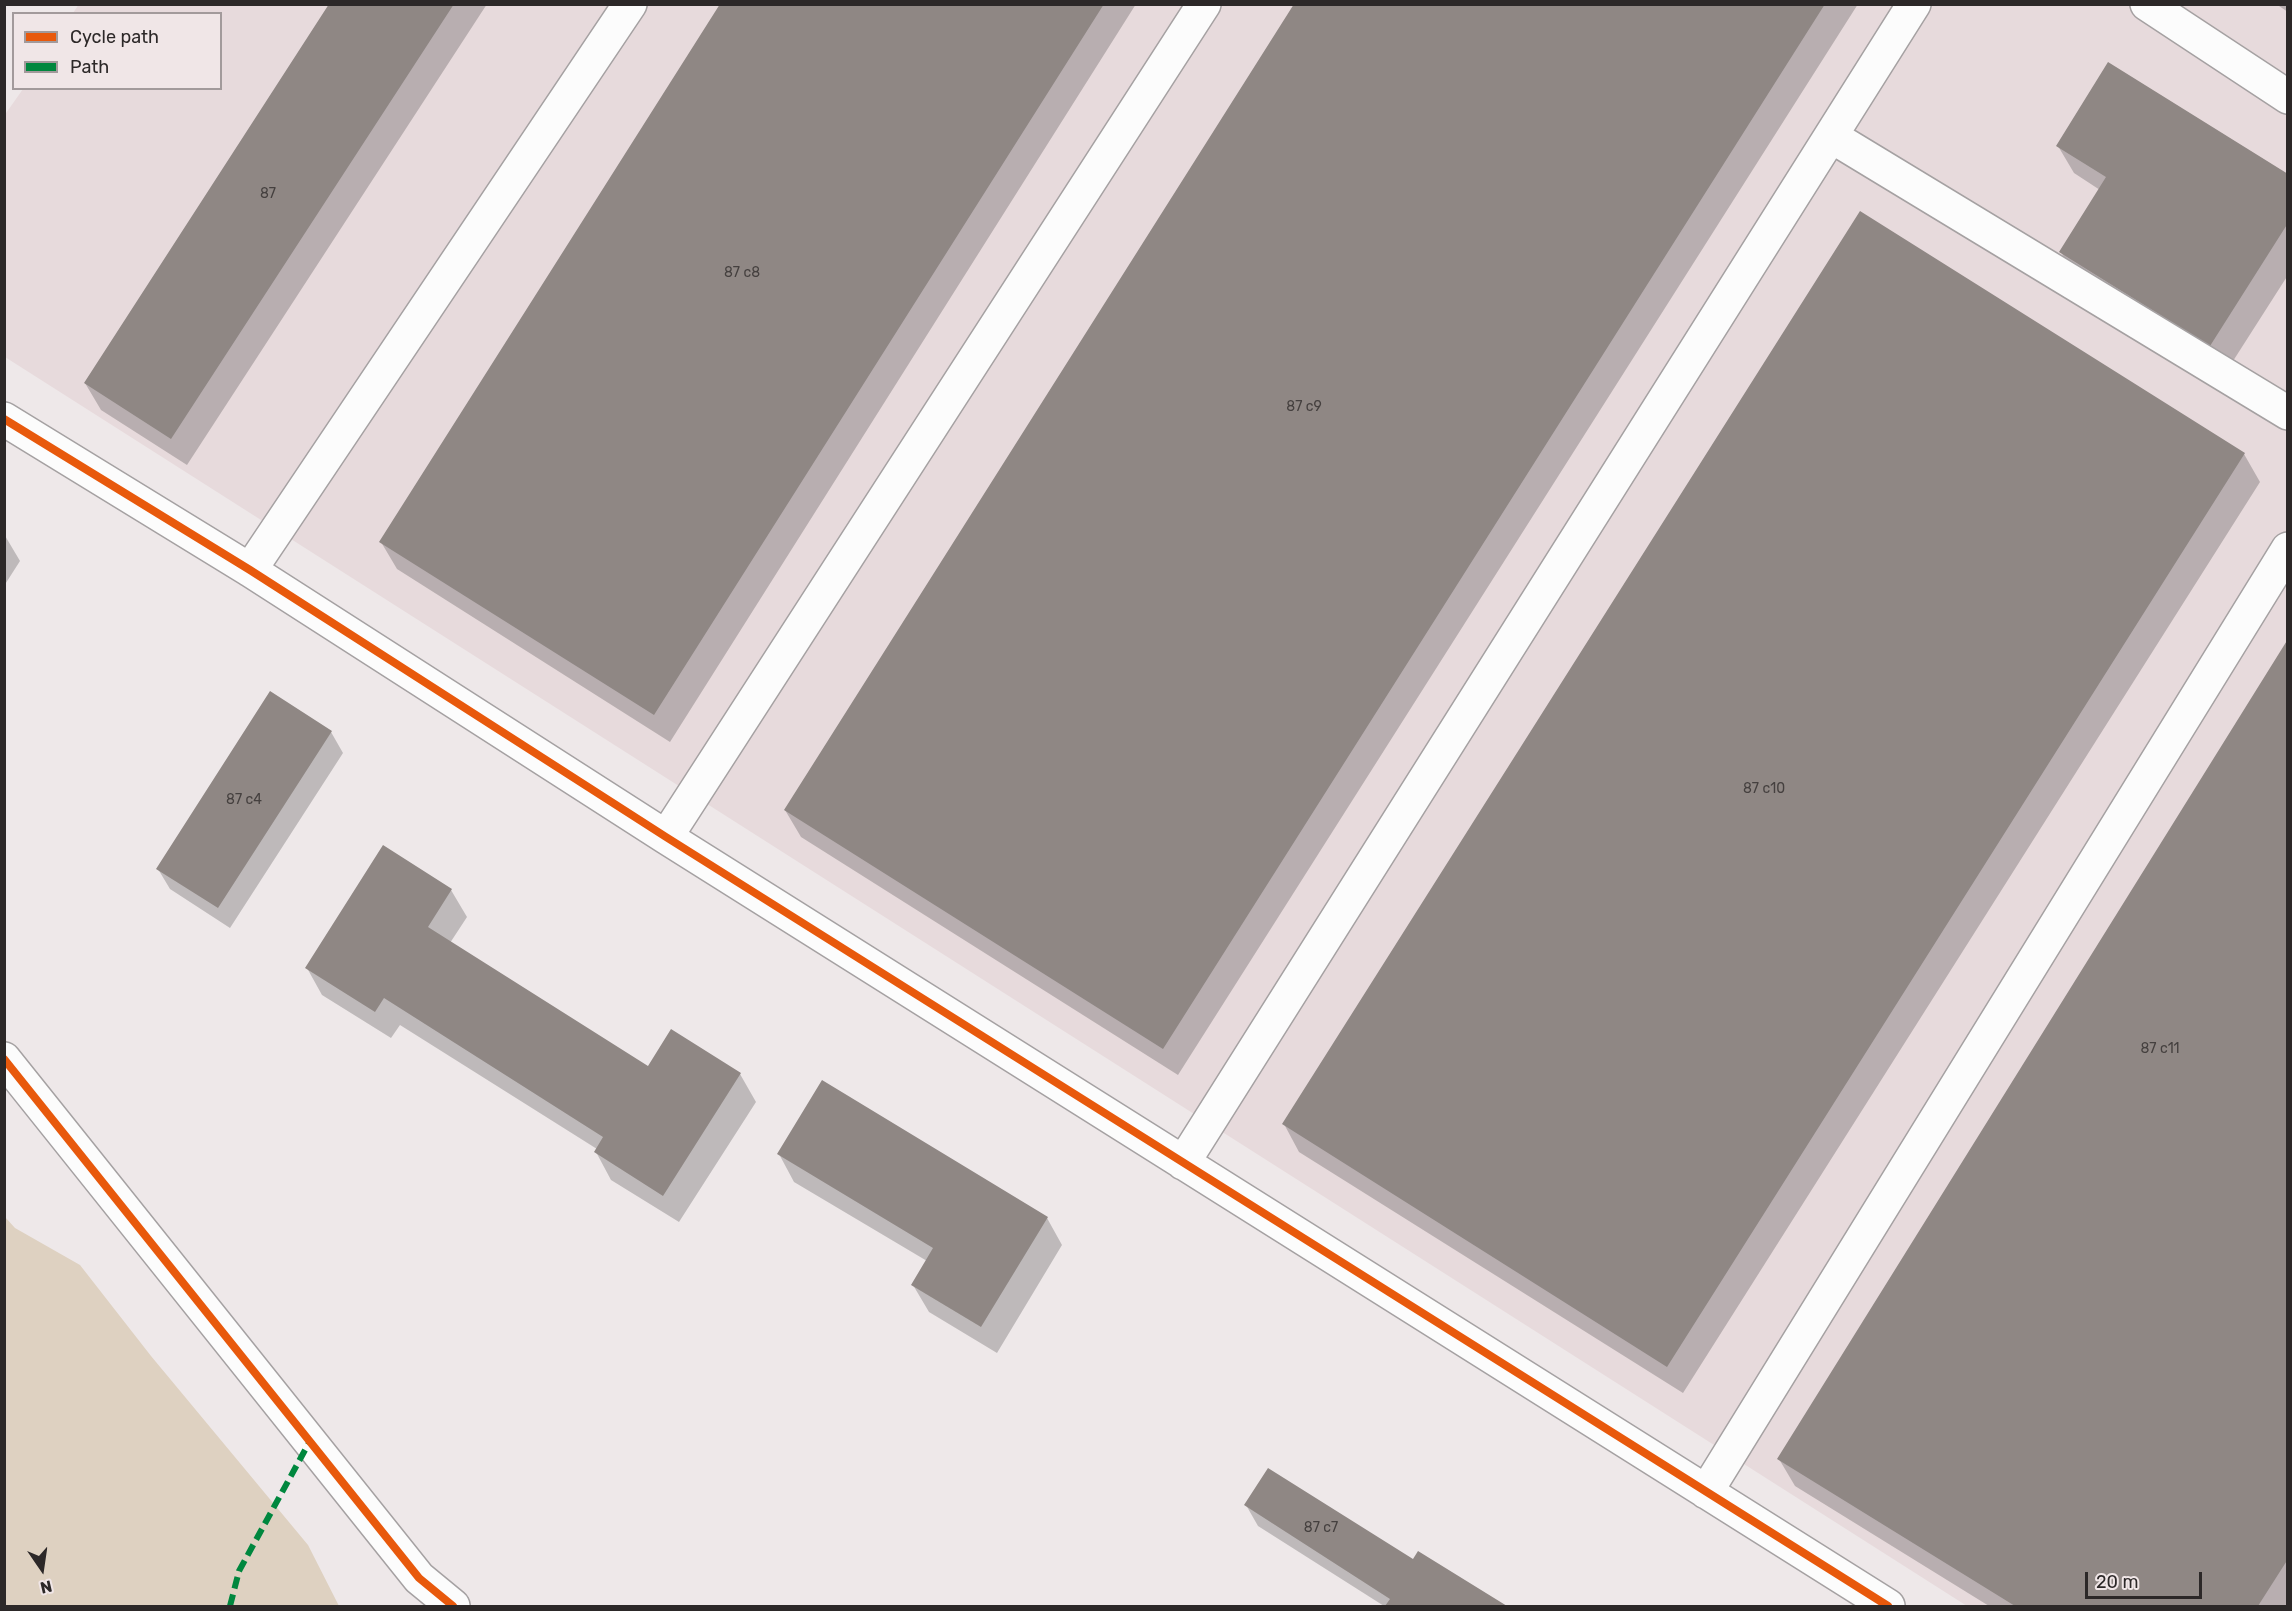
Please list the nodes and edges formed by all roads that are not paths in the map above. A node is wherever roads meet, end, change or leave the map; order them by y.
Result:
1 (630, 4) edge
2 (1204, 4) edge
3 (1914, 4) edge
4 (2147, 4) edge
5 (2288, 97) edge
6 (1831, 136) junction
7 (2288, 413) edge
8 (4, 419) edge
9 (2288, 549) edge
10 (250, 570) junction
11 (666, 837) junction
12 (4, 1059) edge
13 (1183, 1163) junction
14 (1706, 1492) junction
15 (453, 1606) edge
16 (1888, 1606) edge

1 - 10 street
2 - 11 street
3 - 6 street
4 - 5 street
6 - 7 street
6 - 13 street
8 - 10 street
9 - 14 street
10 - 11 street
11 - 13 street
12 - 15 street
13 - 14 street
14 - 16 street

